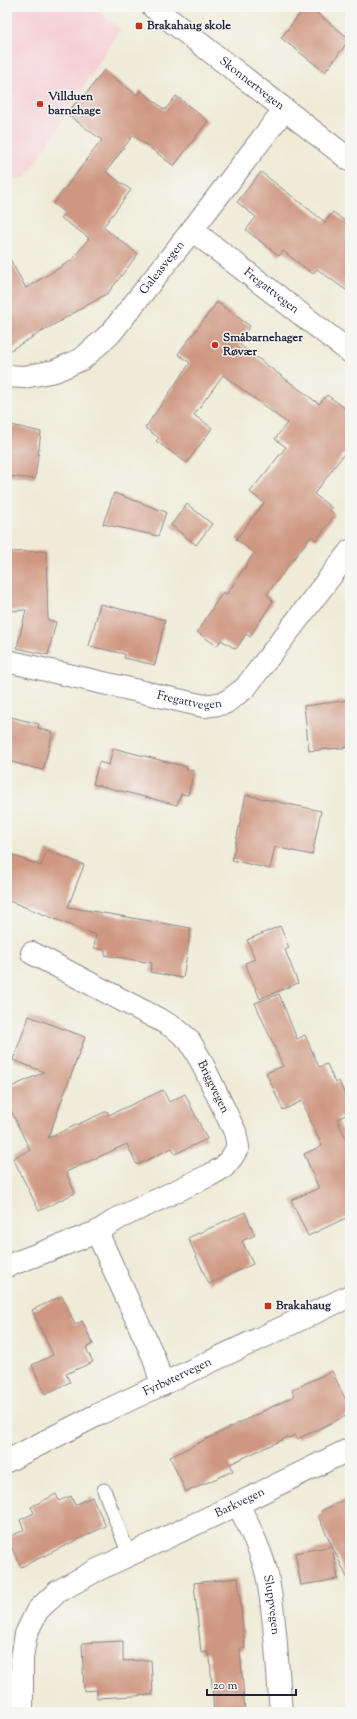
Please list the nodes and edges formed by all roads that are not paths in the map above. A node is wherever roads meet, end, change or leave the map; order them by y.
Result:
1 (153, 7) edge
2 (284, 110) junction
3 (350, 160) edge
4 (192, 230) junction
5 (350, 352) edge
6 (7, 376) edge
7 (350, 551) edge
8 (7, 661) edge
9 (32, 953) dead end
10 (96, 1232) junction
11 (7, 1266) edge
12 (350, 1296) edge
13 (162, 1385) junction
14 (350, 1449) edge
15 (7, 1461) edge
16 (104, 1490) dead end
17 (238, 1504) junction
18 (129, 1555) junction
19 (22, 1712) edge
20 (281, 1712) edge

1 - 2 street, Skonnertvegen
2 - 3 street, Skonnertvegen
2 - 4 street, Galeasvegen
4 - 5 street, Fregattvegen
4 - 6 street, Galeasvegen
7 - 8 street, Fregattvegen
9 - 10 street, Briggvegen
10 - 11 street, Briggvegen
10 - 13 street
12 - 13 street, Fyrbøtervegen
13 - 15 street, Fyrbøtervegen
14 - 17 street, Barkvegen
16 - 18 lane
17 - 18 street, Barkvegen
17 - 20 street, Sluppvegen
18 - 19 street, Barkvegen

